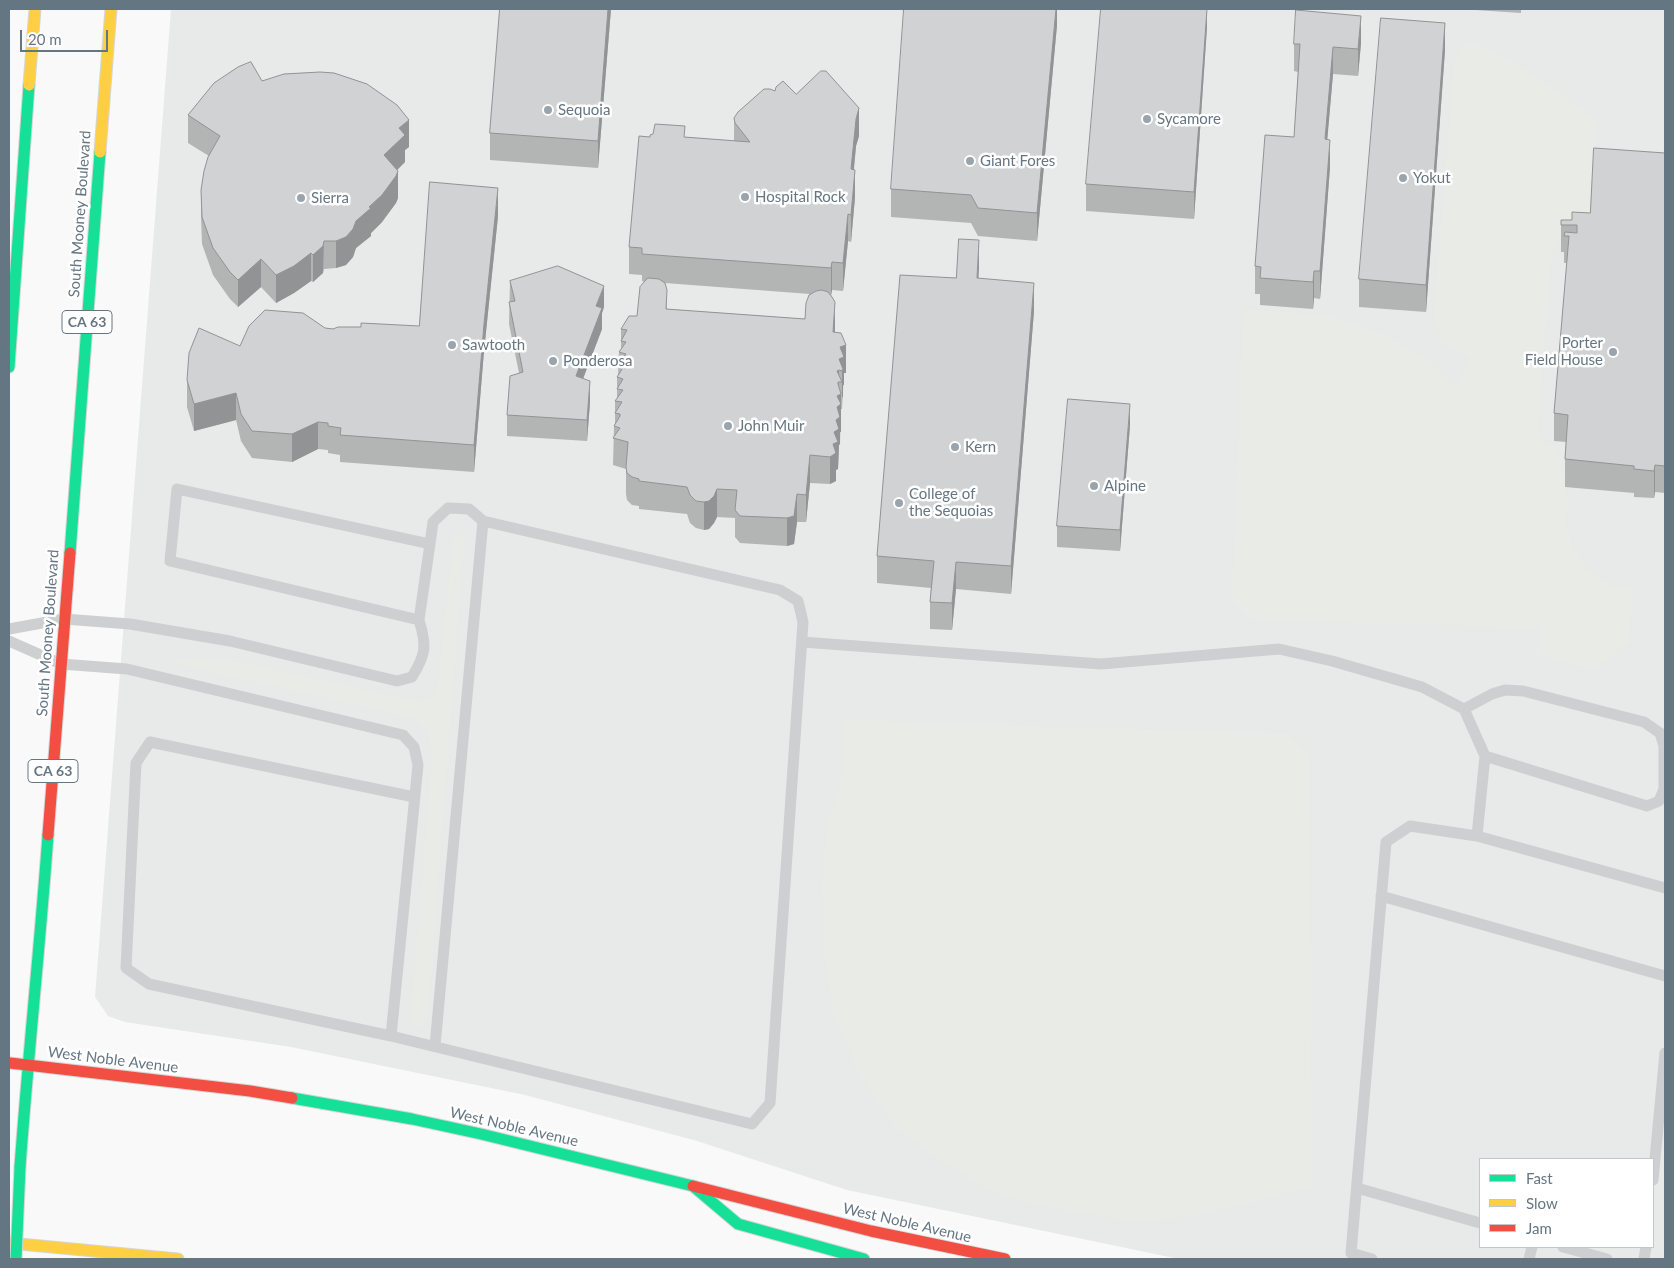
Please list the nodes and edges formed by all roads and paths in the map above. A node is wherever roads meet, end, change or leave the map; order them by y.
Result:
1 (36, 9) edge
2 (126, 9) edge
3 (111, 14) edge
4 (12, 275) edge
5 (9, 368) edge
6 (482, 520) junction
7 (430, 544) junction
8 (64, 619) junction
9 (419, 620) junction
10 (9, 629) edge
11 (9, 641) edge
12 (802, 642) junction
13 (61, 664) junction
14 (1464, 709) junction
15 (1484, 756) junction
16 (414, 797) junction
17 (1478, 836) junction
18 (1665, 888) edge
19 (1381, 896) junction
20 (1665, 976) edge
21 (391, 1036) junction
22 (434, 1046) junction
23 (1665, 1052) edge
24 (9, 1063) edge
25 (27, 1065) junction
26 (1654, 1169) edge
27 (693, 1186) junction
28 (1357, 1188) junction
29 (1479, 1223) edge
30 (9, 1243) edge
31 (1567, 1248) edge
32 (16, 1259) edge
33 (178, 1259) edge
34 (864, 1259) edge
35 (1005, 1259) edge
36 (1372, 1259) edge
37 (1607, 1259) edge

1 - 4 main road
2 - 3 lane
3 - 8 main road, South Mooney Boulevard / CA 63
4 - 5 main road
6 - 7 lane
6 - 12 lane
6 - 22 lane
7 - 9 lane
7 - 9 lane
8 - 9 lane
8 - 10 lane
8 - 13 main road, South Mooney Boulevard / CA 63
11 - 13 lane
12 - 14 lane
12 - 22 lane
13 - 16 lane
13 - 25 main road, South Mooney Boulevard / CA 63
14 - 15 lane
14 - 15 lane
15 - 17 lane
16 - 21 lane
16 - 21 lane
17 - 18 lane
17 - 19 lane
19 - 20 lane
19 - 28 lane
21 - 22 lane
23 - 26 lane
24 - 25 main road, West Noble Avenue
25 - 27 main road, West Noble Avenue
25 - 32 main road, South Mooney Boulevard / CA 63, bridge
27 - 34 main road
27 - 35 main road, West Noble Avenue
28 - 29 lane
28 - 36 lane
30 - 33 main road
31 - 37 lane

